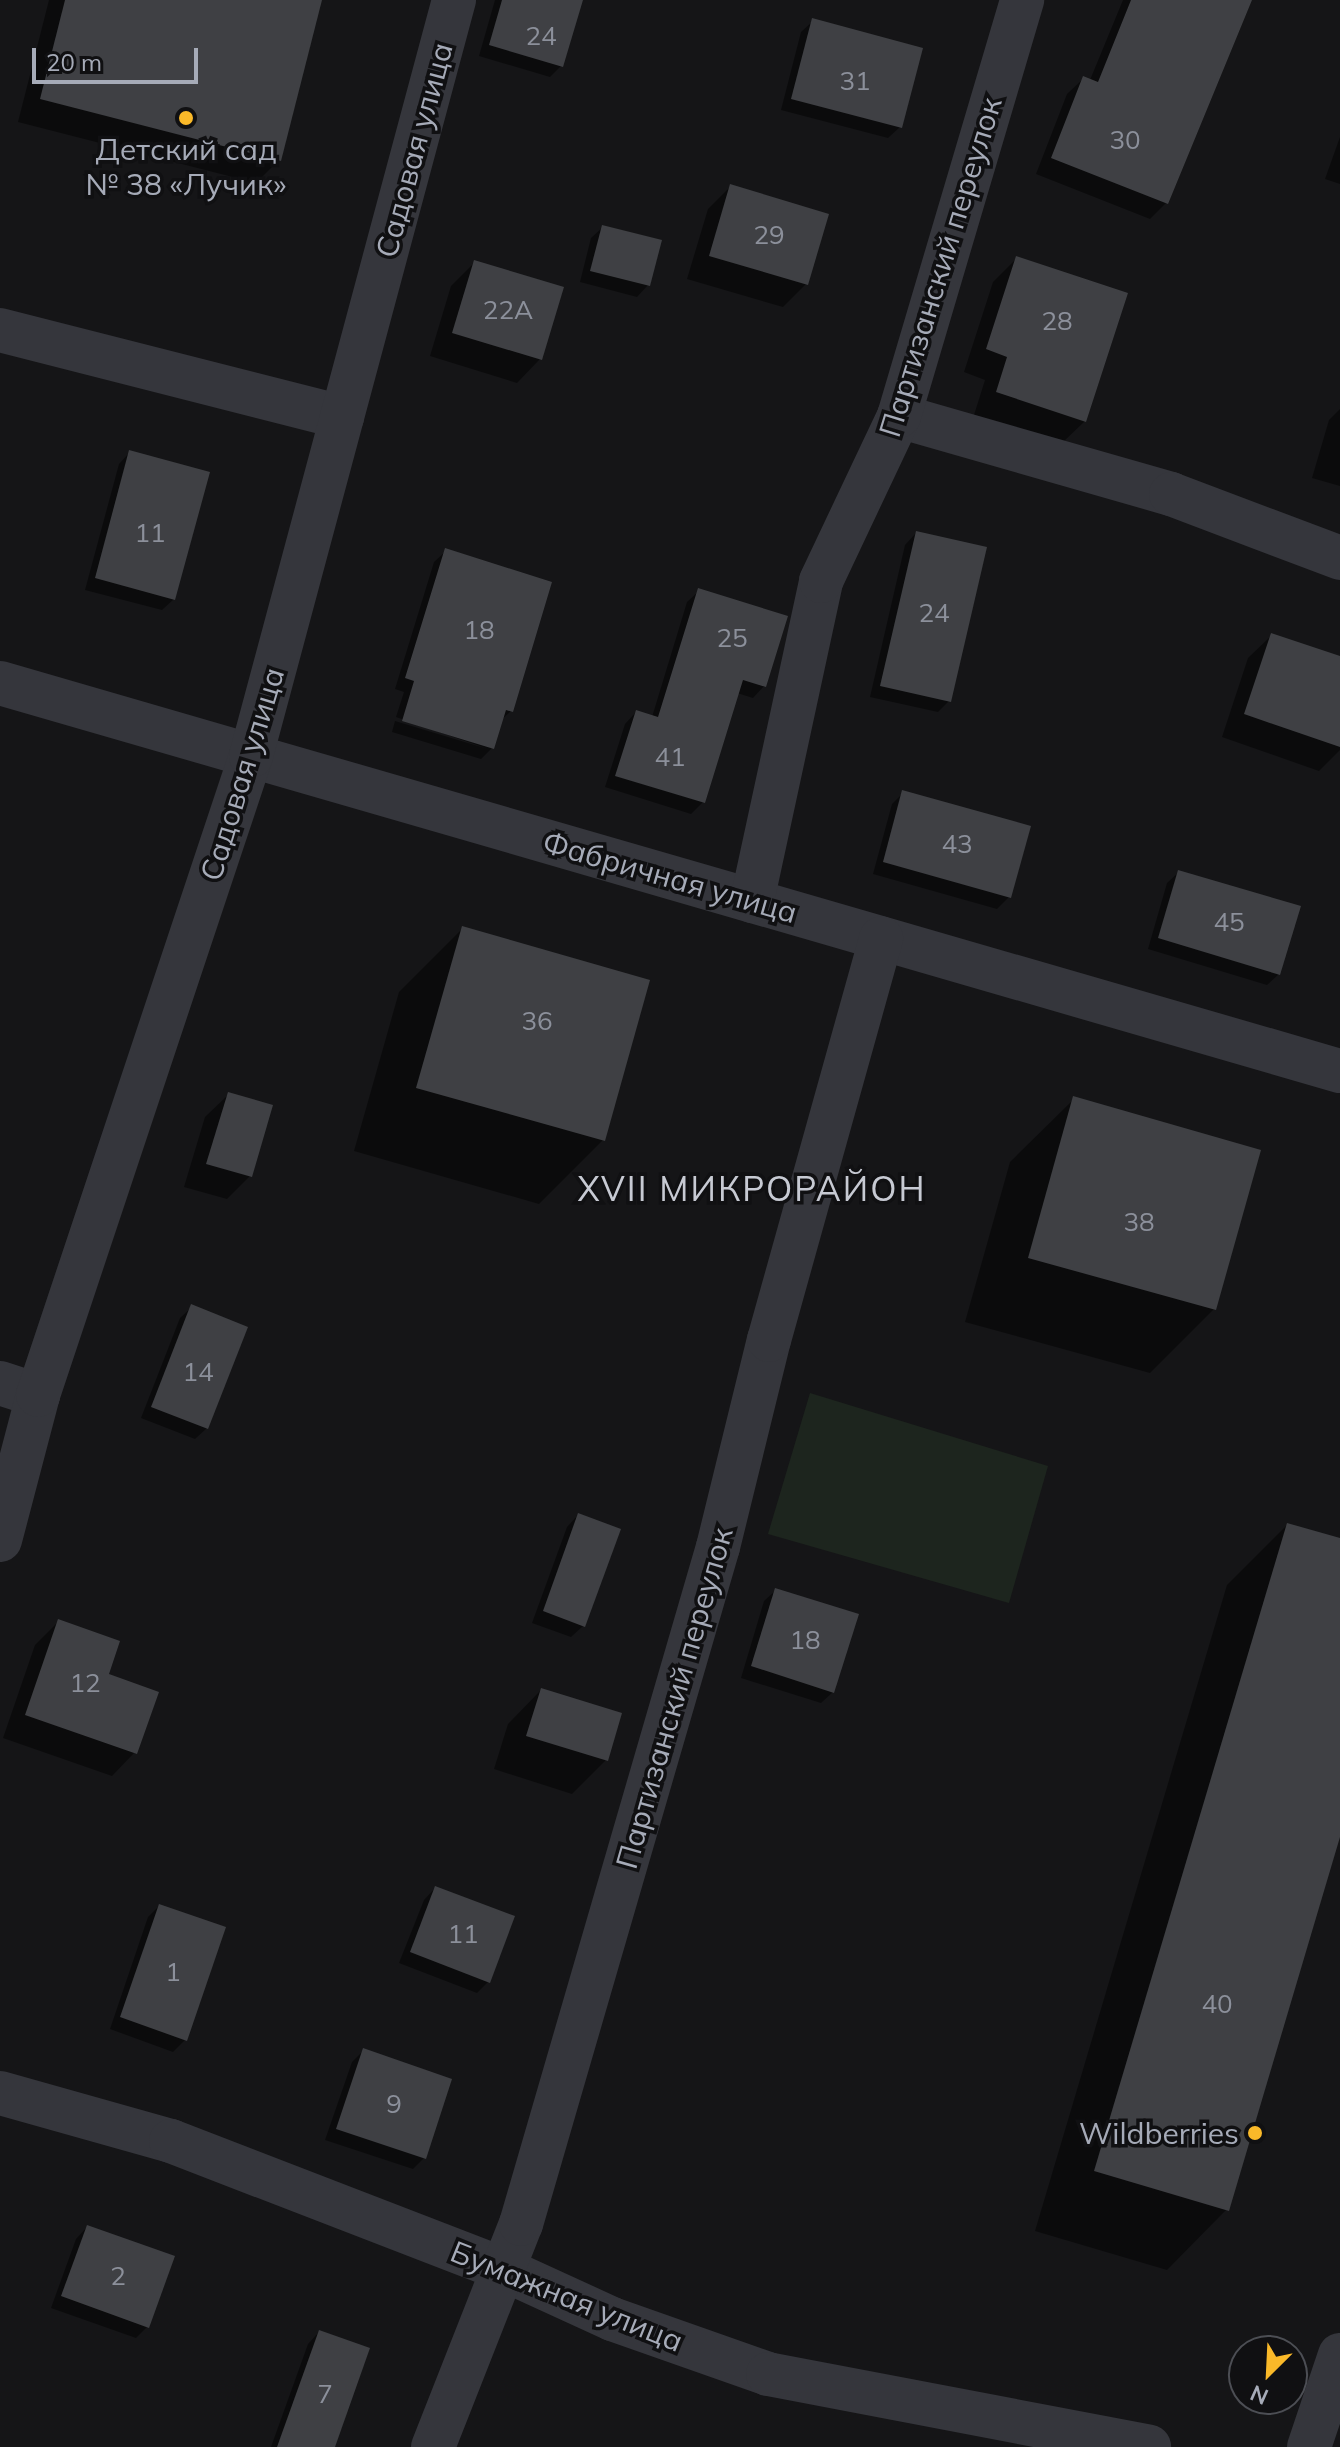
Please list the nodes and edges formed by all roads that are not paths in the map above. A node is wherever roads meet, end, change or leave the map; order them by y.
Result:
1 (454, 0) edge
2 (1022, 0) edge
3 (0, 330) edge
4 (899, 416) junction
5 (342, 417) junction
6 (1340, 558) edge
7 (0, 683) edge
8 (251, 756) junction
9 (752, 901) junction
10 (881, 938) junction
11 (1340, 1071) edge
12 (19, 1389) edge
13 (0, 1540) edge
14 (0, 2093) edge
15 (503, 2269) junction
16 (1340, 2355) edge
17 (433, 2447) edge
18 (1149, 2447) edge
19 (1309, 2447) edge

1 - 5 street, Садовая улица
2 - 4 street, Партизанский переулок
3 - 5 street
4 - 6 street
4 - 9 street, Партизанский переулок
5 - 8 street, Садовая улица
7 - 8 street, Фабричная улица
8 - 9 street, Фабричная улица
8 - 12 street, Садовая улица
9 - 10 street, Фабричная улица
10 - 11 street, Фабричная улица
10 - 15 street, Партизанский переулок
12 - 13 street, Садовая улица
14 - 15 street, Бумажная улица
15 - 17 street, Партизанский переулок
15 - 18 street, Бумажная улица
16 - 19 street

